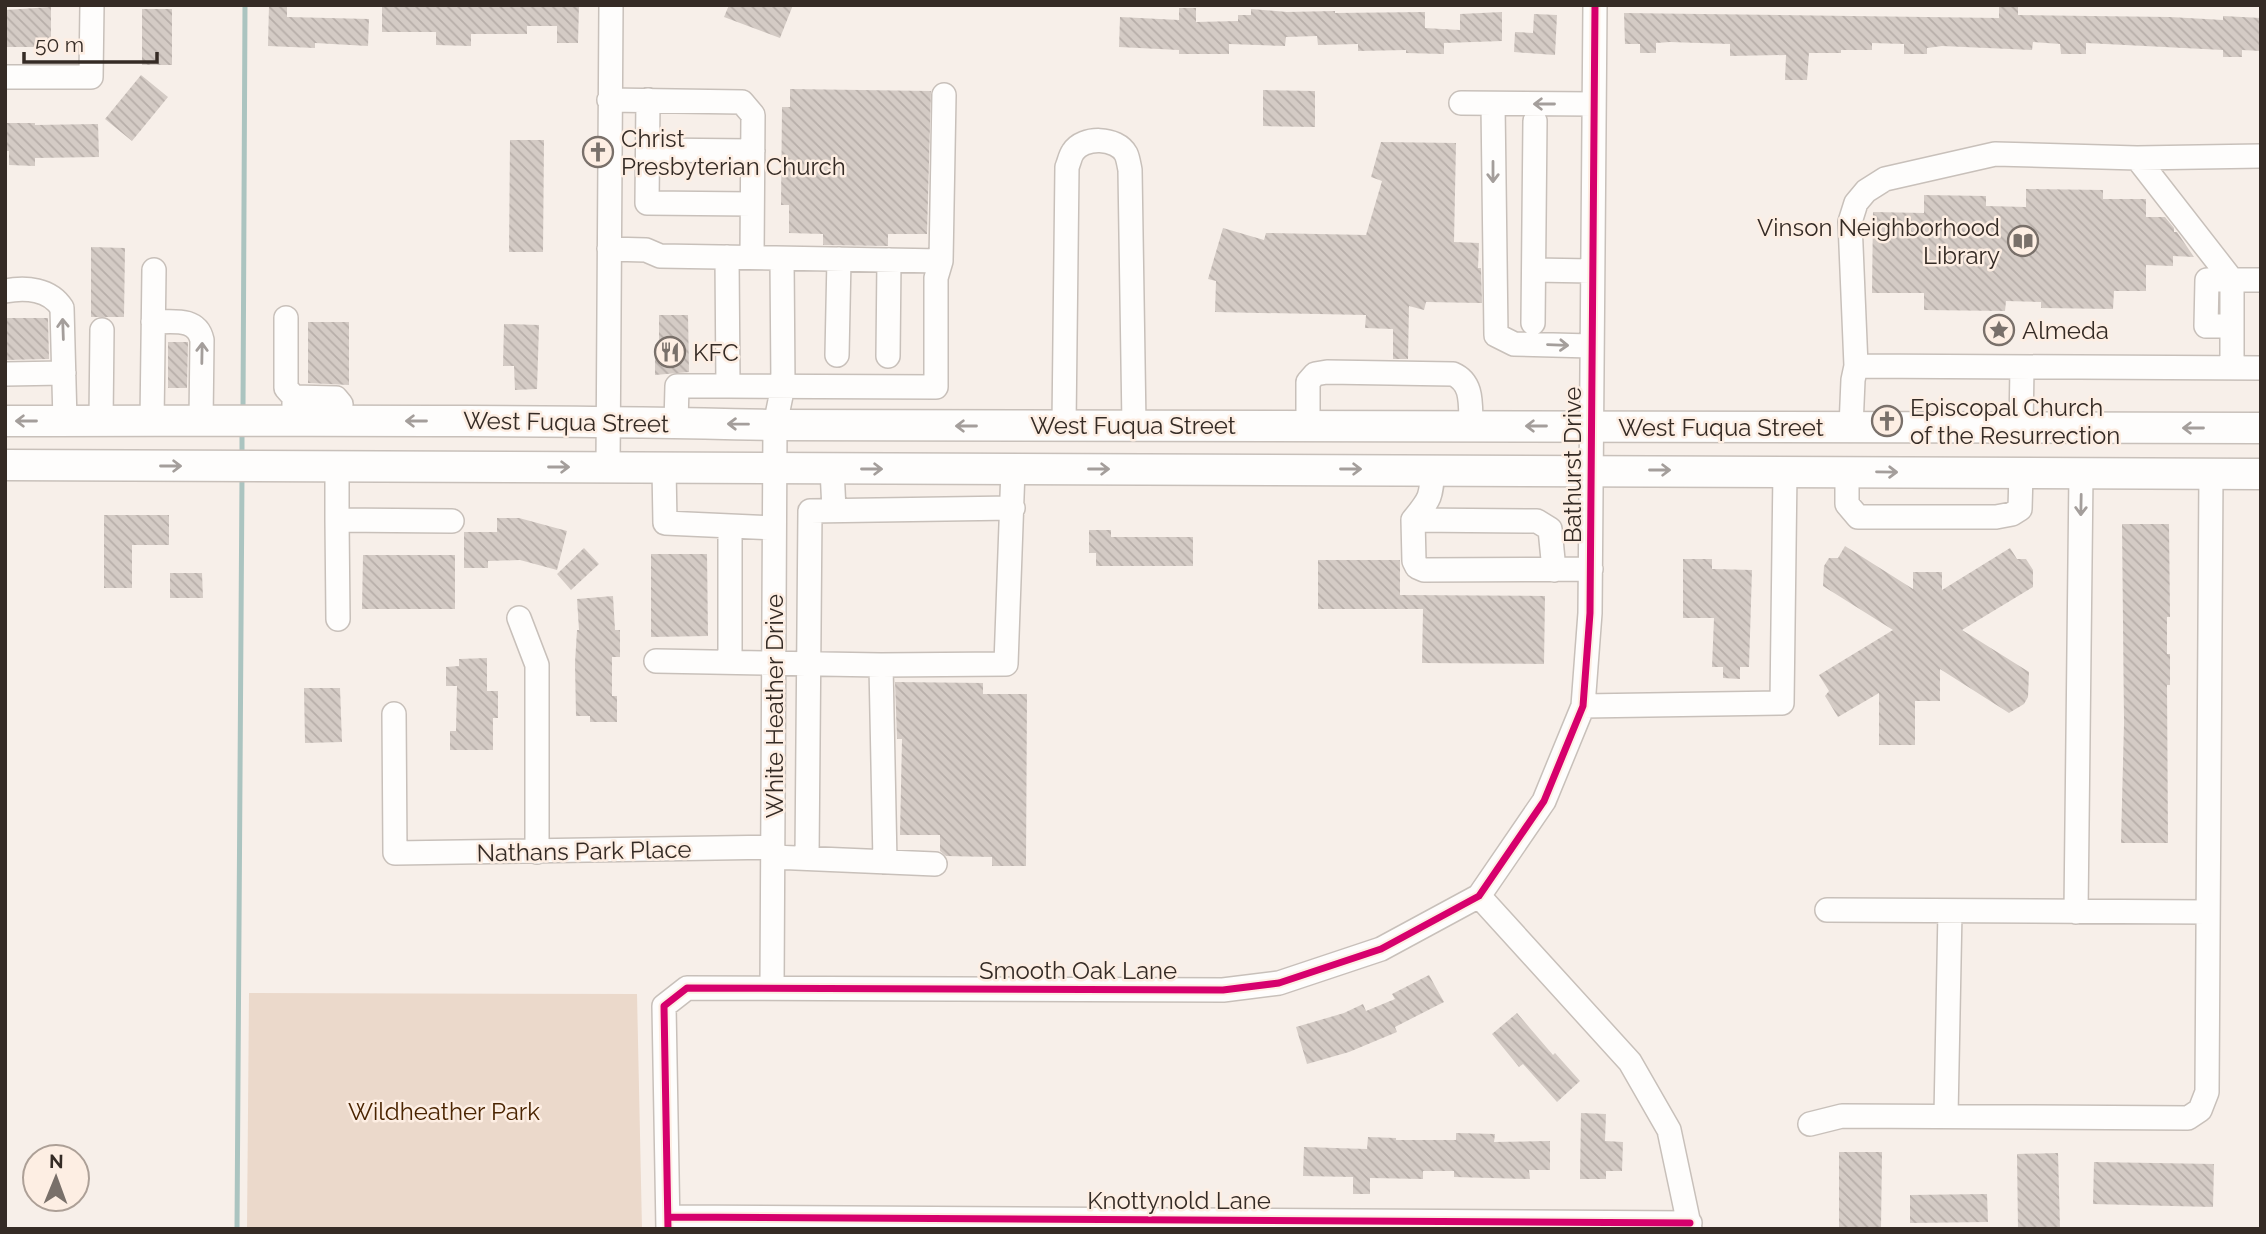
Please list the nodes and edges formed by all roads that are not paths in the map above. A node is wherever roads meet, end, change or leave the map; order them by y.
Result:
1 (92, 5) edge
2 (611, 5) edge
3 (1595, 5) edge
4 (5, 77) edge
5 (944, 95) dead end
6 (609, 100) junction
7 (648, 100) junction
8 (1461, 103) dead end
9 (1493, 104) junction
10 (1594, 104) junction
11 (1535, 121) dead end
12 (648, 150) junction
13 (752, 151) junction
14 (2261, 156) edge
15 (2137, 158) junction
16 (752, 204) junction
17 (609, 249) junction
18 (727, 257) junction
19 (752, 257) junction
20 (782, 258) junction
21 (839, 259) junction
22 (889, 260) junction
23 (941, 261) junction
24 (154, 270) dead end
25 (1534, 270) junction
26 (1592, 271) junction
27 (2232, 280) junction
28 (2261, 281) edge
29 (5, 291) edge
30 (286, 318) dead end
31 (153, 322) junction
32 (1533, 323) dead end
33 (102, 330) dead end
34 (1591, 346) junction
35 (837, 355) dead end
36 (888, 356) dead end
37 (1856, 366) junction
38 (2022, 367) junction
39 (2232, 368) junction
40 (2261, 368) edge
41 (64, 373) junction
42 (5, 374) edge
43 (728, 386) junction
44 (783, 386) junction
45 (294, 409) junction
46 (339, 420) junction
47 (5, 421) edge
48 (65, 421) junction
49 (127, 421) junction
50 (209, 421) junction
51 (607, 421) junction
52 (676, 423) junction
53 (775, 425) junction
54 (1064, 425) junction
55 (1134, 425) junction
56 (1308, 425) junction
57 (1013, 426) junction
58 (1471, 426) junction
59 (1590, 426) junction
60 (1851, 427) junction
61 (2021, 428) junction
62 (2261, 428) edge
63 (5, 465) edge
64 (129, 466) junction
65 (337, 467) junction
66 (608, 467) junction
67 (664, 468) junction
68 (1310, 468) junction
69 (774, 469) junction
70 (832, 469) junction
71 (1013, 469) junction
72 (1433, 469) junction
73 (1592, 470) junction
74 (1785, 471) junction
75 (1847, 472) junction
76 (2021, 473) junction
77 (2211, 473) junction
78 (2081, 474) junction
79 (2261, 474) edge
80 (1013, 508) junction
81 (834, 510) junction
82 (337, 520) junction
83 (1413, 520) junction
84 (453, 521) dead end
85 (730, 528) junction
86 (774, 528) junction
87 (1554, 569) junction
88 (1591, 569) junction
89 (519, 618) dead end
90 (338, 619) dead end
91 (656, 661) dead end
92 (730, 662) junction
93 (774, 662) junction
94 (809, 664) junction
95 (881, 665) junction
96 (1583, 706) junction
97 (394, 714) dead end
98 (537, 852) junction
99 (773, 852) junction
100 (807, 858) junction
101 (885, 862) junction
102 (935, 864) dead end
103 (1479, 896) junction
104 (1826, 910) dead end
105 (1950, 911) junction
106 (2076, 912) junction
107 (2208, 912) junction
108 (772, 988) junction
109 (1945, 1116) junction
110 (1810, 1124) dead end
111 (668, 1223) edge
112 (1690, 1226) edge

1 - 4 street
2 - 6 street
3 - 10 street, Bathurst Drive
5 - 23 street
6 - 7 street
6 - 17 street
7 - 12 street
7 - 13 street
8 - 9 street
10 -> 9 street
9 -> 34 street
10 - 26 street, Bathurst Drive
11 - 25 street
12 - 13 street
12 - 16 street
13 - 16 street
14 - 15 street
15 - 27 street
15 - 37 street
16 - 19 street
17 - 18 street
17 - 51 street
18 - 19 street
18 - 43 street
19 - 20 street
20 - 21 street
20 - 44 street, White Heather Drive
21 - 22 street
21 - 35 street
22 - 23 street
22 - 36 street
23 - 44 street
24 - 31 street
25 - 26 street
25 - 32 street
26 - 34 street, Bathurst Drive
27 - 28 street
27 - 39 street
41 -> 29 street
30 - 45 street
31 - 49 street
50 -> 31 street
33 - 49 street
34 - 59 street, Bathurst Drive
37 - 38 street
37 - 60 street
38 - 39 street
38 - 61 street
39 - 40 street
41 - 42 street
41 - 48 street
43 - 44 street
43 - 52 street
44 - 53 street, White Heather Drive
45 - 46 main road, West Fuqua Street
45 - 50 main road, West Fuqua Street
51 -> 46 main road, West Fuqua Street
46 - 65 main road
48 -> 47 main road, West Fuqua Street
48 - 49 main road, West Fuqua Street
49 - 50 main road, West Fuqua Street
49 - 64 main road
51 - 52 main road, West Fuqua Street
51 - 66 street
53 -> 52 main road, West Fuqua Street
57 -> 53 main road, West Fuqua Street
53 - 69 street, White Heather Drive
54 - 55 main road, West Fuqua Street
54 - 55 street
54 - 57 main road, West Fuqua Street
55 - 56 main road, West Fuqua Street
56 - 58 main road, West Fuqua Street
56 - 58 street
56 - 68 main road
57 - 71 main road
59 -> 58 main road, West Fuqua Street
59 - 60 main road, West Fuqua Street
59 - 73 street, Bathurst Drive
60 - 61 main road, West Fuqua Street
62 -> 61 main road, West Fuqua Street
61 - 76 main road
63 - 64 main road, West Fuqua Street
64 -> 65 main road, West Fuqua Street
65 -> 66 main road, West Fuqua Street
65 - 82 street
66 - 67 main road, West Fuqua Street
67 - 69 main road, West Fuqua Street
67 - 85 street
71 -> 68 main road, West Fuqua Street
68 -> 72 main road, West Fuqua Street
69 - 70 main road, West Fuqua Street
69 - 86 street, White Heather Drive
70 -> 71 main road, West Fuqua Street
70 - 81 street
71 - 80 street
72 - 73 main road, West Fuqua Street
72 - 83 street
73 -> 74 main road, West Fuqua Street
73 - 88 street, Bathurst Drive
74 - 75 main road, West Fuqua Street
74 - 96 street
75 -> 76 main road, West Fuqua Street
75 - 76 street
76 - 78 main road, West Fuqua Street
77 - 78 main road, West Fuqua Street
77 - 79 main road, West Fuqua Street
77 - 107 street
78 -> 106 street
80 - 81 street
80 - 95 street
81 - 94 street
82 - 84 street
82 - 90 street
83 - 87 street
83 - 87 street
85 - 86 street
85 - 92 street
86 - 93 street, White Heather Drive
87 - 88 street
88 - 96 street, Bathurst Drive
89 - 98 street
91 - 92 street
92 - 93 street
93 - 94 street
93 - 99 street, White Heather Drive
94 - 95 street
94 - 100 street
95 - 101 street
96 - 103 street, Bathurst Drive
97 - 98 street, Nathans Park Place
98 - 99 street, Nathans Park Place
99 - 100 street, Nathans Park Place
99 - 108 street, White Heather Drive
100 - 101 street, Nathans Park Place
101 - 102 street, Nathans Park Place
103 - 108 street, Smooth Oak Lane
103 - 112 street
104 - 105 street
105 - 106 street
105 - 109 street
106 - 107 street
107 - 109 street
108 - 111 street, Smooth Oak Lane
109 - 110 street
111 - 112 street, Knottynold Lane

